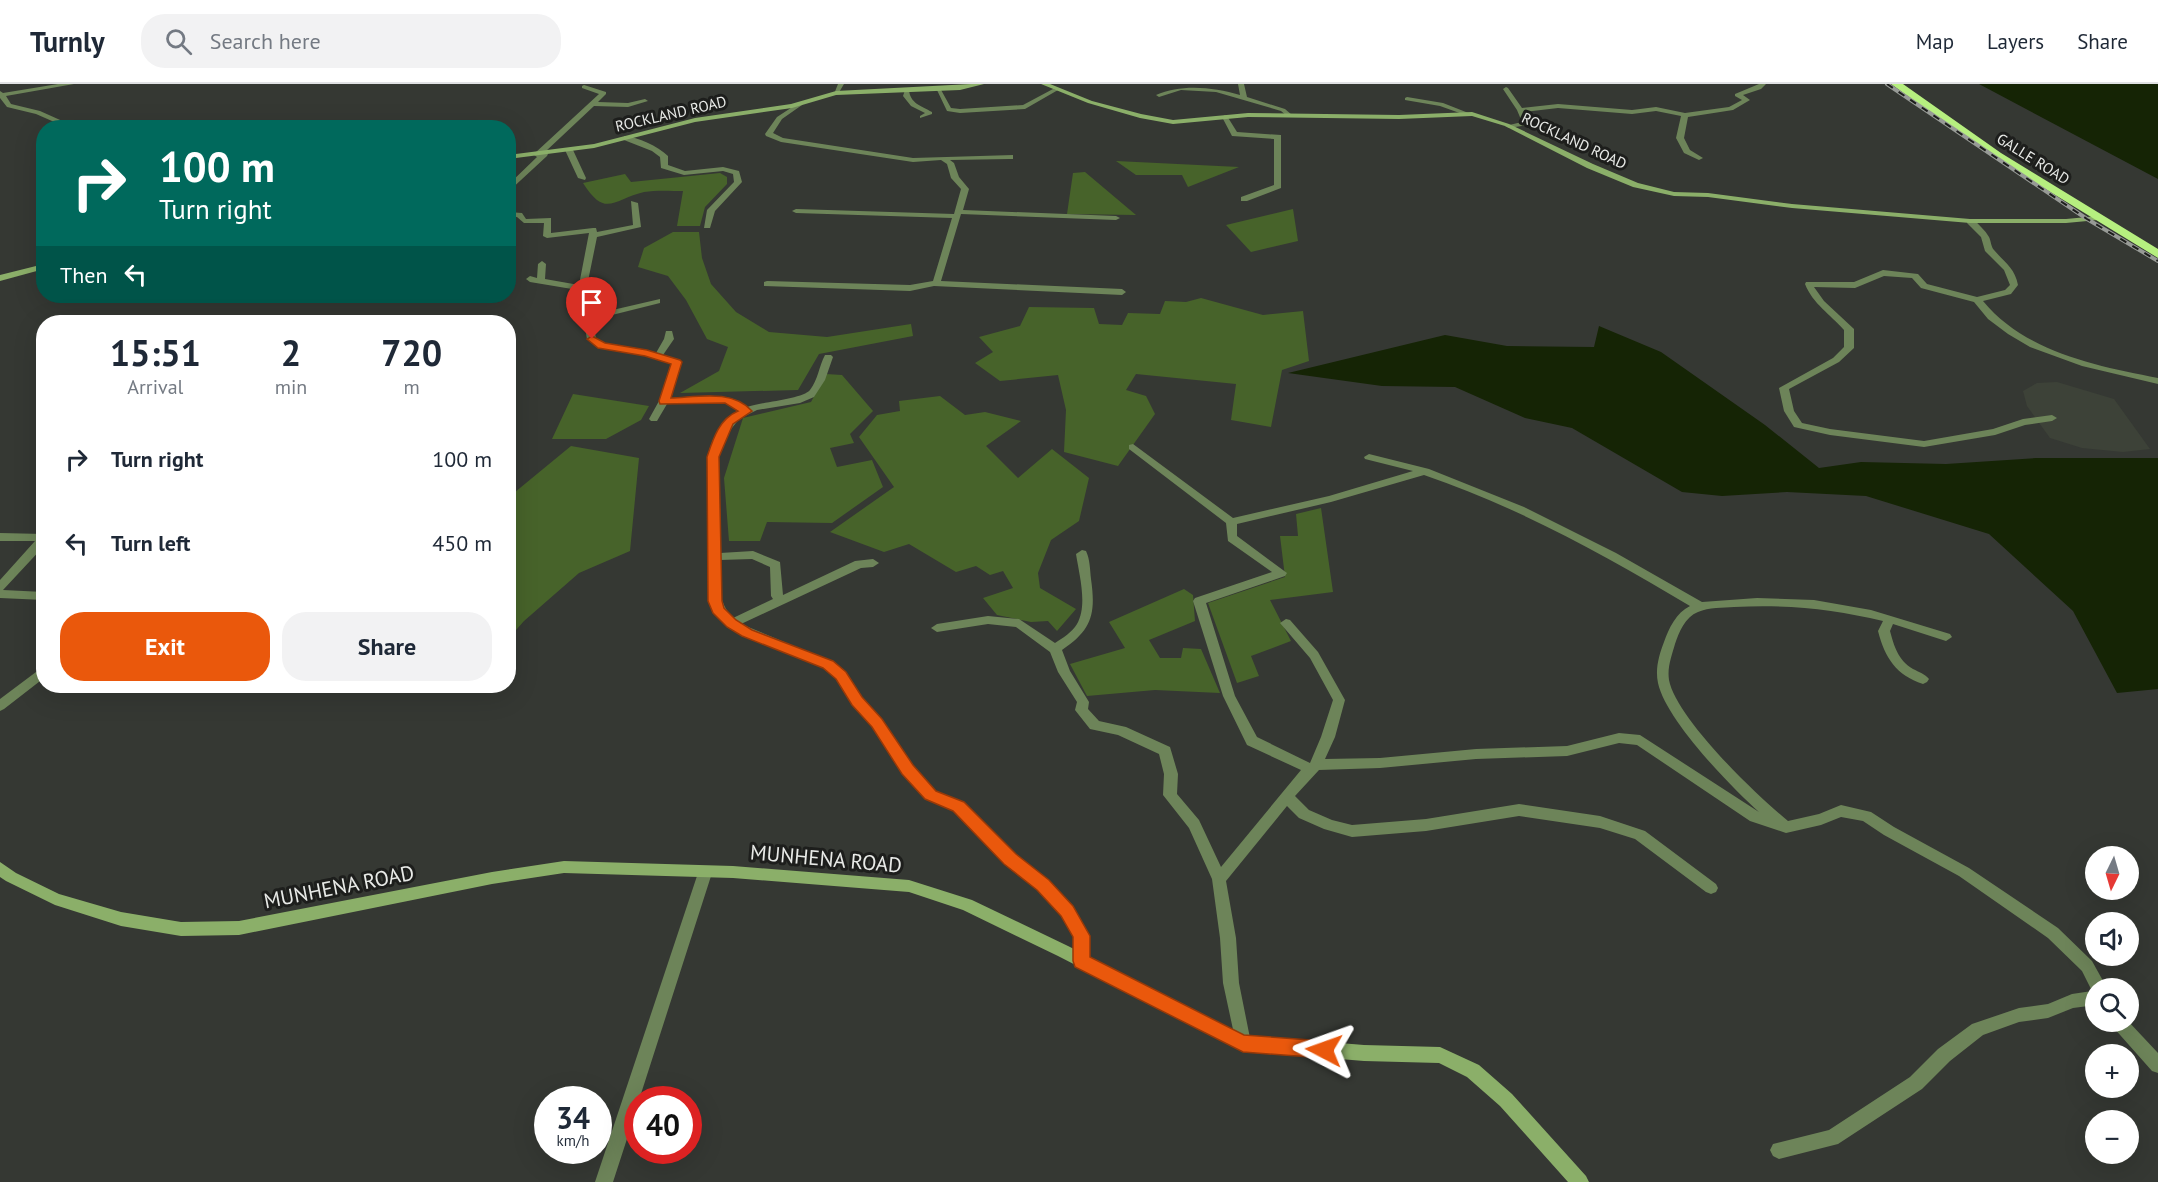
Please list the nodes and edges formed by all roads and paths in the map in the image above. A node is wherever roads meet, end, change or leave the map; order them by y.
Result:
1 (71, 84) edge
2 (841, 84) edge
3 (981, 84) edge
4 (1044, 84) edge
5 (1241, 84) edge
6 (1763, 84) edge
7 (1896, 84) edge
8 (584, 87) dead end
9 (938, 89) junction
10 (1506, 89) dead end
11 (1055, 90) junction
12 (907, 91) junction
13 (836, 93) junction
14 (1159, 95) dead end
15 (2, 98) edge
16 (1244, 99) junction
17 (1407, 99) dead end
18 (645, 101) dead end
19 (591, 104) junction
20 (800, 104) junction
21 (1520, 110) junction
22 (1468, 114) junction
23 (1289, 115) junction
24 (1685, 115) junction
25 (922, 117) dead end
26 (1225, 117) junction
27 (56, 120) edge
28 (1509, 126) junction
29 (627, 138) junction
30 (569, 150) junction
31 (541, 154) junction
32 (516, 157) edge
33 (1010, 157) dead end
34 (942, 158) junction
35 (1699, 158) dead end
36 (582, 178) dead end
37 (516, 181) edge
38 (1244, 199) dead end
39 (634, 203) dead end
40 (796, 211) dead end
41 (958, 214) junction
42 (516, 215) edge
43 (1116, 218) dead end
44 (2098, 218) junction
45 (1970, 221) junction
46 (707, 226) dead end
47 (593, 235) junction
48 (2158, 254) edge
49 (542, 264) dead end
50 (36, 269) edge
51 (0, 278) edge
52 (530, 279) dead end
53 (541, 281) junction
54 (767, 284) dead end
55 (936, 284) junction
56 (583, 288) junction
57 (1977, 300) junction
58 (657, 301) dead end
59 (589, 318) junction
60 (669, 333) dead end
61 (658, 356) junction
62 (828, 357) dead end
63 (2158, 381) edge
64 (664, 401) junction
65 (746, 411) junction
66 (654, 418) dead end
67 (2052, 418) dead end
68 (1133, 447) dead end
69 (1369, 457) dead end
70 (1425, 471) junction
71 (1231, 522) junction
72 (0, 537) edge
73 (36, 538) edge
74 (36, 547) edge
75 (1082, 554) dead end
76 (714, 557) junction
77 (873, 563) dead end
78 (0, 587) edge
79 (0, 594) edge
80 (36, 596) edge
81 (780, 601) junction
82 (1701, 607) junction
83 (1890, 619) junction
84 (1286, 623) dead end
85 (732, 624) junction
86 (937, 628) dead end
87 (1946, 637) dead end
88 (1055, 649) junction
89 (36, 677) edge
90 (1923, 679) dead end
91 (0, 706) edge
92 (1313, 767) junction
93 (1287, 797) junction
94 (1786, 827) junction
95 (0, 868) edge
96 (705, 873) junction
97 (1219, 879) junction
98 (1711, 888) dead end
99 (1081, 961) junction
100 (2094, 978) edge
101 (2085, 999) edge
102 (2128, 1032) edge
103 (1243, 1043) junction
104 (2158, 1065) edge
105 (1779, 1150) dead end
106 (604, 1182) edge
107 (1580, 1182) edge

1 - 15 street
2 - 13 street
3 - 9 street, ROCKLAND ROAD
4 - 11 street, ROCKLAND ROAD
5 - 16 street
6 - 24 street
7 - 44 highway, GALLE ROAD
8 - 19 street
9 - 11 street
9 - 12 street, ROCKLAND ROAD
10 - 21 street
11 - 26 street, ROCKLAND ROAD
12 - 13 street, ROCKLAND ROAD
12 - 25 street
13 - 20 street, ROCKLAND ROAD
14 - 16 street
15 - 27 street
16 - 23 street
17 - 22 street
18 - 19 street
19 - 31 street
20 - 29 street, ROCKLAND ROAD
20 - 34 street
21 - 24 street
21 - 28 street
22 - 23 street, ROCKLAND ROAD
22 - 28 street, ROCKLAND ROAD
23 - 26 street, ROCKLAND ROAD
24 - 35 street
26 - 38 street
28 - 45 street, ROCKLAND ROAD
29 - 30 street, ROCKLAND ROAD
29 - 46 street
30 - 31 street, ROCKLAND ROAD
30 - 36 street
31 - 32 street, ROCKLAND ROAD
31 - 37 street
33 - 34 street
34 - 41 street
39 - 47 street
40 - 41 street
41 - 43 street
41 - 55 street
42 - 47 street
44 - 45 street, ROCKLAND ROAD
44 - 48 highway, GALLE ROAD
45 - 57 street
47 - 56 street
49 - 53 street
50 - 51 street
52 - 53 street
53 - 56 street
54 - 55 street
55 - 55 street
56 - 59 street
57 - 63 street
57 - 67 street
58 - 59 street
59 - 61 street
60 - 61 street
61 - 64 street
62 - 65 street
64 - 65 street
64 - 66 street
65 - 76 street
68 - 71 street
69 - 70 street
70 - 71 street
70 - 82 street
71 - 92 street
72 - 73 street
74 - 78 street
75 - 88 street
76 - 81 street
76 - 85 street
77 - 81 street
79 - 80 street
81 - 85 street
82 - 83 street
82 - 94 street
83 - 87 street
83 - 90 street
84 - 92 street
85 - 99 street
86 - 88 street
88 - 97 street
89 - 91 street
92 - 93 street
92 - 94 street
93 - 97 street
93 - 98 street
94 - 100 street
95 - 96 street, MUNHENA ROAD
96 - 99 street, MUNHENA ROAD
96 - 106 street
97 - 103 street
99 - 103 street, MUNHENA ROAD
101 - 105 street
102 - 104 street
103 - 107 street, MUNHENA ROAD

